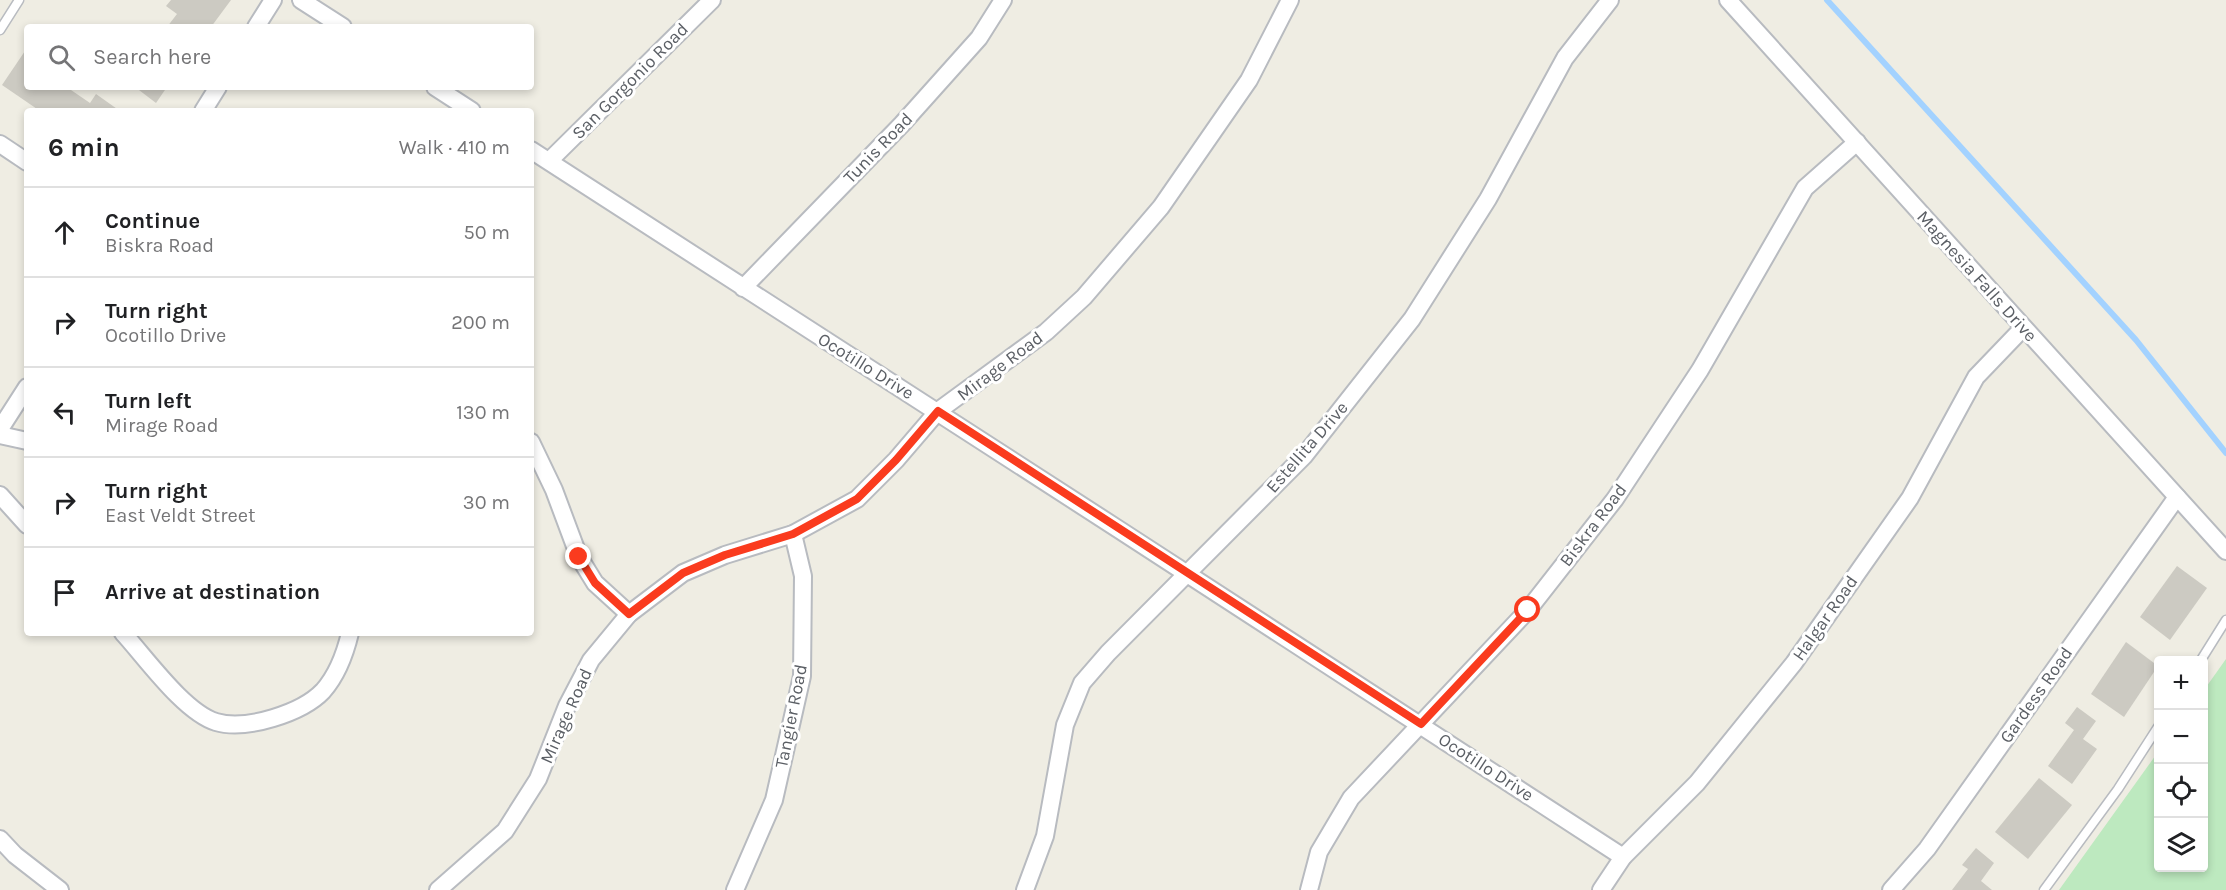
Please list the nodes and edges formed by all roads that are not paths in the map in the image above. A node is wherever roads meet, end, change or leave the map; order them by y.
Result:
1 (19, 0) edge
2 (273, 0) edge
3 (301, 0) edge
4 (712, 0) edge
5 (1003, 0) edge
6 (1290, 0) edge
7 (1610, 0) edge
8 (1728, 0) edge
9 (258, 24) edge
10 (338, 24) edge
11 (0, 30) edge
12 (216, 90) edge
13 (440, 90) edge
14 (205, 108) edge
15 (467, 108) edge
16 (1857, 142) junction
17 (0, 144) edge
18 (534, 152) edge
19 (24, 160) edge
20 (549, 161) junction
21 (743, 288) junction
22 (2023, 328) junction
23 (24, 392) edge
24 (938, 411) junction
25 (0, 429) edge
26 (0, 435) edge
27 (24, 440) edge
28 (534, 448) edge
29 (0, 495) edge
30 (2177, 497) junction
31 (24, 522) edge
32 (793, 534) junction
33 (2226, 551) edge
34 (1188, 574) junction
35 (629, 614) junction
36 (2226, 620) edge
37 (126, 636) edge
38 (349, 636) edge
39 (2204, 656) edge
40 (1421, 724) junction
41 (2154, 734) edge
42 (0, 839) edge
43 (1623, 857) junction
44 (60, 890) edge
45 (438, 890) edge
46 (735, 890) edge
47 (1025, 890) edge
48 (1309, 890) edge
49 (1601, 890) edge
50 (1891, 890) edge
51 (2044, 890) edge

1 - 11 lane
2 - 9 street
3 - 10 street
4 - 20 street, San Gorgonio Road
5 - 21 street, Tunis Road
6 - 24 street, Mirage Road
7 - 34 street, Estellita Drive
8 - 16 street, Magnesia Falls Drive
12 - 14 street
13 - 15 street
16 - 22 street, Magnesia Falls Drive
16 - 40 street, Biskra Road
17 - 19 street
18 - 20 street, Ocotillo Drive
20 - 21 street, Ocotillo Drive
21 - 24 street, Ocotillo Drive
22 - 30 street, Magnesia Falls Drive
22 - 43 street, Halgar Road
23 - 25 street
24 - 32 street, Mirage Road
24 - 34 street, Ocotillo Drive
26 - 27 street
28 - 35 street
29 - 31 street
30 - 33 street, Magnesia Falls Drive
30 - 50 street, Gardess Road
32 - 35 street, Mirage Road
32 - 46 street, Tangier Road
34 - 40 street, Ocotillo Drive
34 - 47 street, Estellita Drive
35 - 45 street, Mirage Road
36 - 39 lane
37 - 38 street
40 - 43 street, Ocotillo Drive
40 - 48 street, Biskra Road
41 - 51 lane
42 - 44 street
43 - 49 street, Halgar Road

